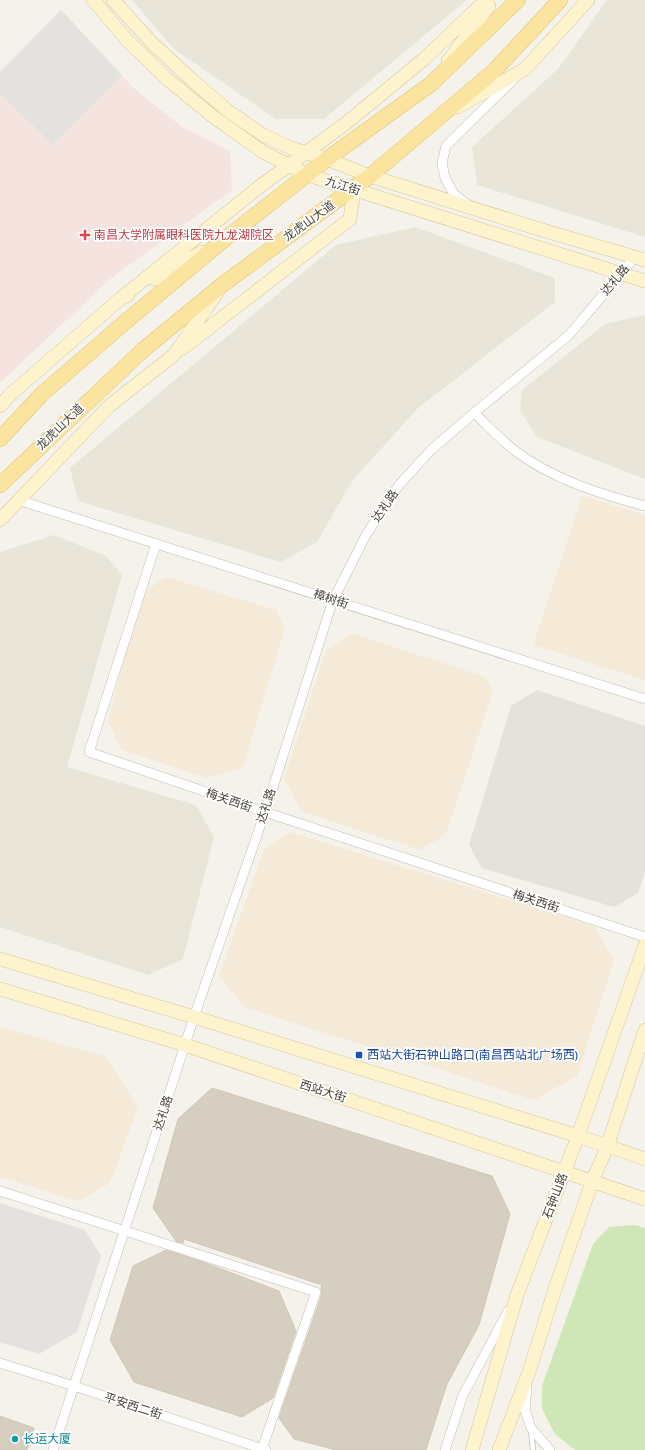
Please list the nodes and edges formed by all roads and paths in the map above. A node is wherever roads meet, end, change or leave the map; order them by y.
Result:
1 (93, 0) edge
2 (113, 0) edge
3 (486, 0) edge
4 (494, 0) edge
5 (518, 0) edge
6 (560, 0) edge
7 (588, 0) edge
8 (525, 69) junction
9 (431, 84) junction
10 (437, 119) junction
11 (306, 153) junction
12 (327, 159) junction
13 (289, 165) junction
14 (308, 175) junction
15 (370, 176) junction
16 (354, 189) junction
17 (475, 209) junction
18 (226, 238) junction
19 (640, 258) edge
20 (620, 273) junction
21 (645, 281) edge
22 (222, 285) junction
23 (120, 299) junction
24 (174, 355) junction
25 (0, 406) edge
26 (474, 413) junction
27 (0, 439) edge
28 (0, 485) edge
29 (18, 500) junction
30 (645, 506) edge
31 (0, 520) edge
32 (156, 544) junction
33 (333, 600) junction
34 (645, 698) edge
35 (265, 812) junction
36 (645, 937) edge
37 (645, 945) edge
38 (0, 959) edge
39 (0, 989) edge
40 (194, 1017) junction
41 (645, 1030) edge
42 (185, 1045) junction
43 (578, 1136) junction
44 (607, 1146) junction
45 (645, 1159) edge
46 (564, 1172) junction
47 (592, 1182) junction
48 (0, 1191) edge
49 (645, 1199) edge
50 (124, 1231) junction
51 (517, 1295) junction
52 (0, 1363) edge
53 (528, 1372) junction
54 (74, 1386) junction
55 (531, 1428) junction
56 (264, 1449) edge
57 (53, 1450) edge
58 (445, 1450) edge
59 (472, 1450) edge
60 (499, 1450) edge
61 (533, 1450) edge
62 (550, 1450) edge

1 - 13 main road, 九江街
2 - 11 main road, 九江街
3 - 11 main road
4 - 9 main road
5 - 9 main road
6 - 10 main road, 龙虎山大道
7 - 8 main road
8 - 10 main road
8 - 17 street
9 - 12 main road
10 - 15 main road, 龙虎山大道
11 - 12 main road, 九江街
11 - 13 main road
12 - 14 main road
12 - 15 main road, 九江街
13 - 14 main road, 九江街
13 - 23 main road
14 - 16 main road, 九江街
14 - 18 main road
15 - 16 main road, 龙虎山大道
15 - 17 main road, 九江街
16 - 20 main road, 九江街
16 - 22 main road, 龙虎山大道
16 - 24 main road
17 - 19 main road, 九江街
18 - 23 main road
18 - 27 main road
19 - 20 street, 达礼路
20 - 21 main road, 九江街
20 - 26 street, 达礼路
22 - 24 main road
22 - 28 main road, 龙虎山大道
23 - 25 main road
24 - 29 main road
26 - 30 street
26 - 33 street, 达礼路
29 - 31 main road
29 - 32 street, 樟树街
32 - 33 street, 樟树街
32 - 35 street, 梅关西街
33 - 34 street, 樟树街
33 - 35 street, 达礼路
35 - 36 street, 梅关西街
35 - 40 street, 达礼路
37 - 43 main road, 石钟山路
38 - 40 main road
39 - 42 main road, 西站大街
40 - 42 street, 达礼路
40 - 43 main road
41 - 44 main road
42 - 46 main road, 西站大街
42 - 50 street, 达礼路
43 - 44 main road
43 - 46 main road, 石钟山路
44 - 45 main road
44 - 47 main road
46 - 47 main road, 西站大街
46 - 51 main road, 石钟山路
47 - 49 main road, 西站大街
47 - 53 main road
48 - 50 street
50 - 54 street, 达礼路
50 - 56 street
51 - 58 street
51 - 59 main road, 石钟山路
52 - 54 street, 平安西二街
53 - 55 street
53 - 60 main road
54 - 56 street, 平安西二街
54 - 57 street, 达礼路
55 - 61 lane
55 - 62 street

